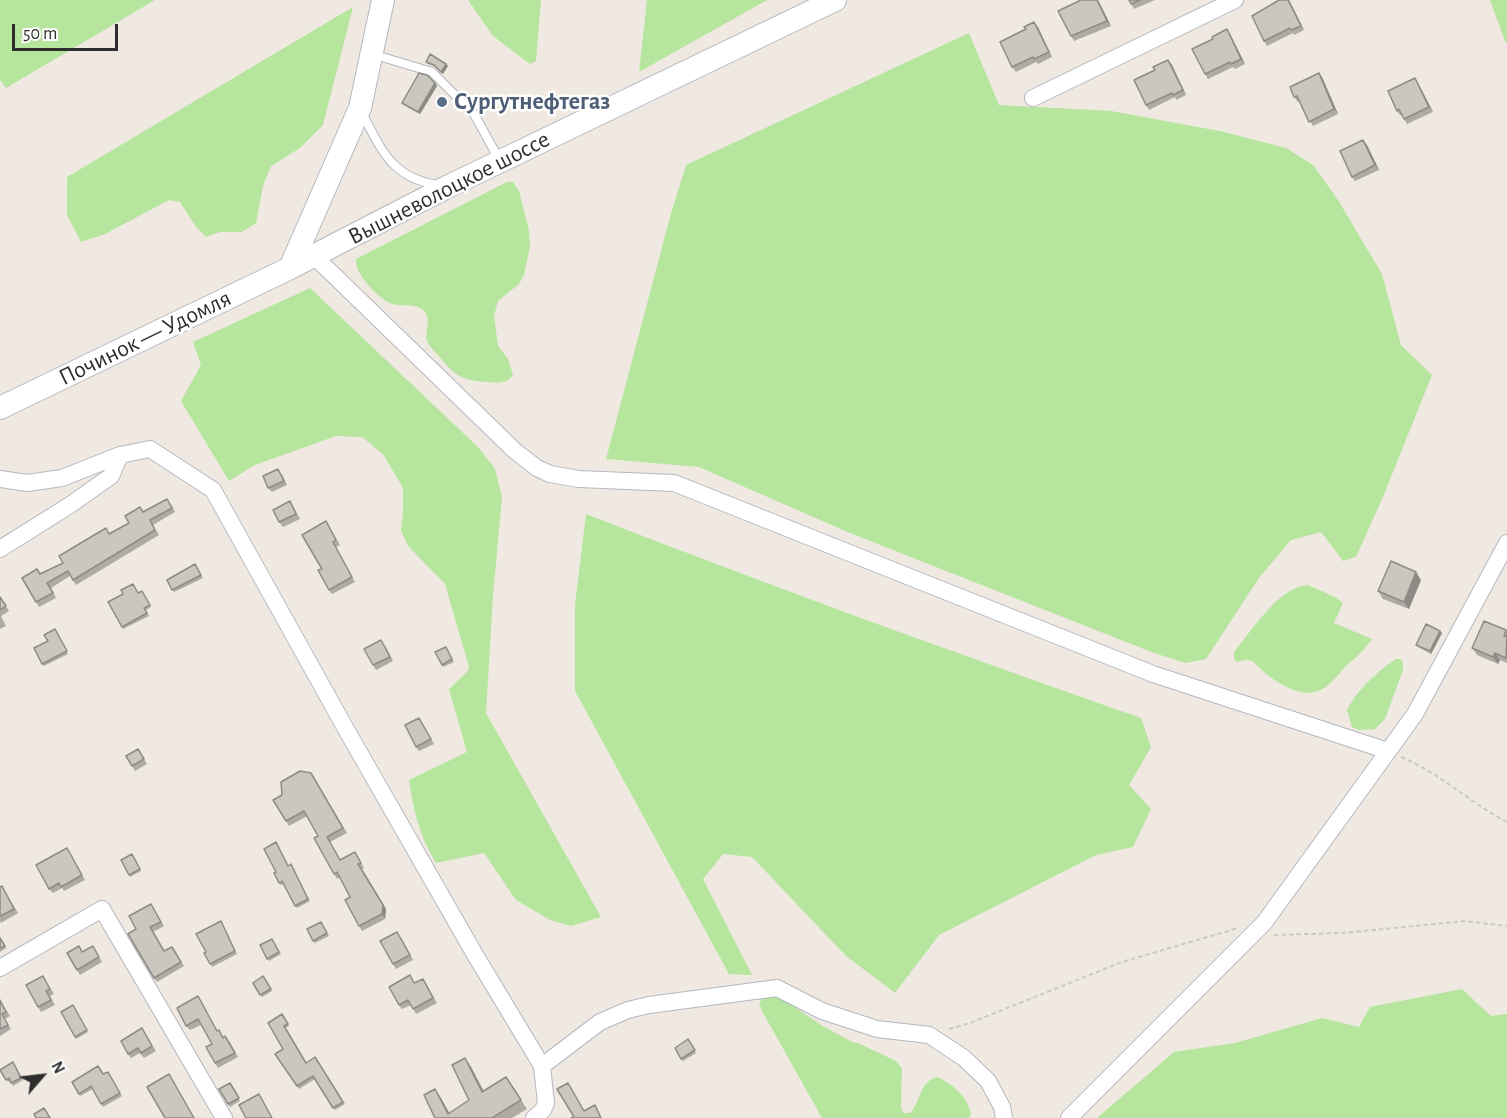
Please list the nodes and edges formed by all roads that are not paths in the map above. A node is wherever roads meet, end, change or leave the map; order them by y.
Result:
1 (383, 0) edge
2 (835, 0) edge
3 (1235, 0) edge
4 (372, 54) junction
5 (1033, 98) dead end
6 (360, 108) junction
7 (500, 162) junction
8 (449, 186) junction
9 (314, 256) junction
10 (290, 268) junction
11 (0, 408) edge
12 (120, 455) junction
13 (0, 479) edge
14 (1507, 543) edge
15 (0, 549) edge
16 (1388, 751) junction
17 (0, 968) edge
18 (542, 1066) junction
19 (224, 1118) edge
20 (534, 1118) edge
21 (1004, 1118) edge
22 (1069, 1118) edge

1 - 4 main road
2 - 7 main road, Вышневолоцкое шоссе
3 - 5 street
4 - 6 main road
4 - 7 lane
6 - 8 lane
6 - 10 main road
7 - 8 main road, Вышневолоцкое шоссе
8 - 9 main road, Вышневолоцкое шоссе
9 - 10 main road, Вышневолоцкое шоссе
9 - 16 street
10 - 11 main road, Починок — Удомля
12 - 13 street
12 - 15 street
12 - 18 street
14 - 16 street
16 - 22 street
17 - 19 street
18 - 20 street
18 - 21 street

